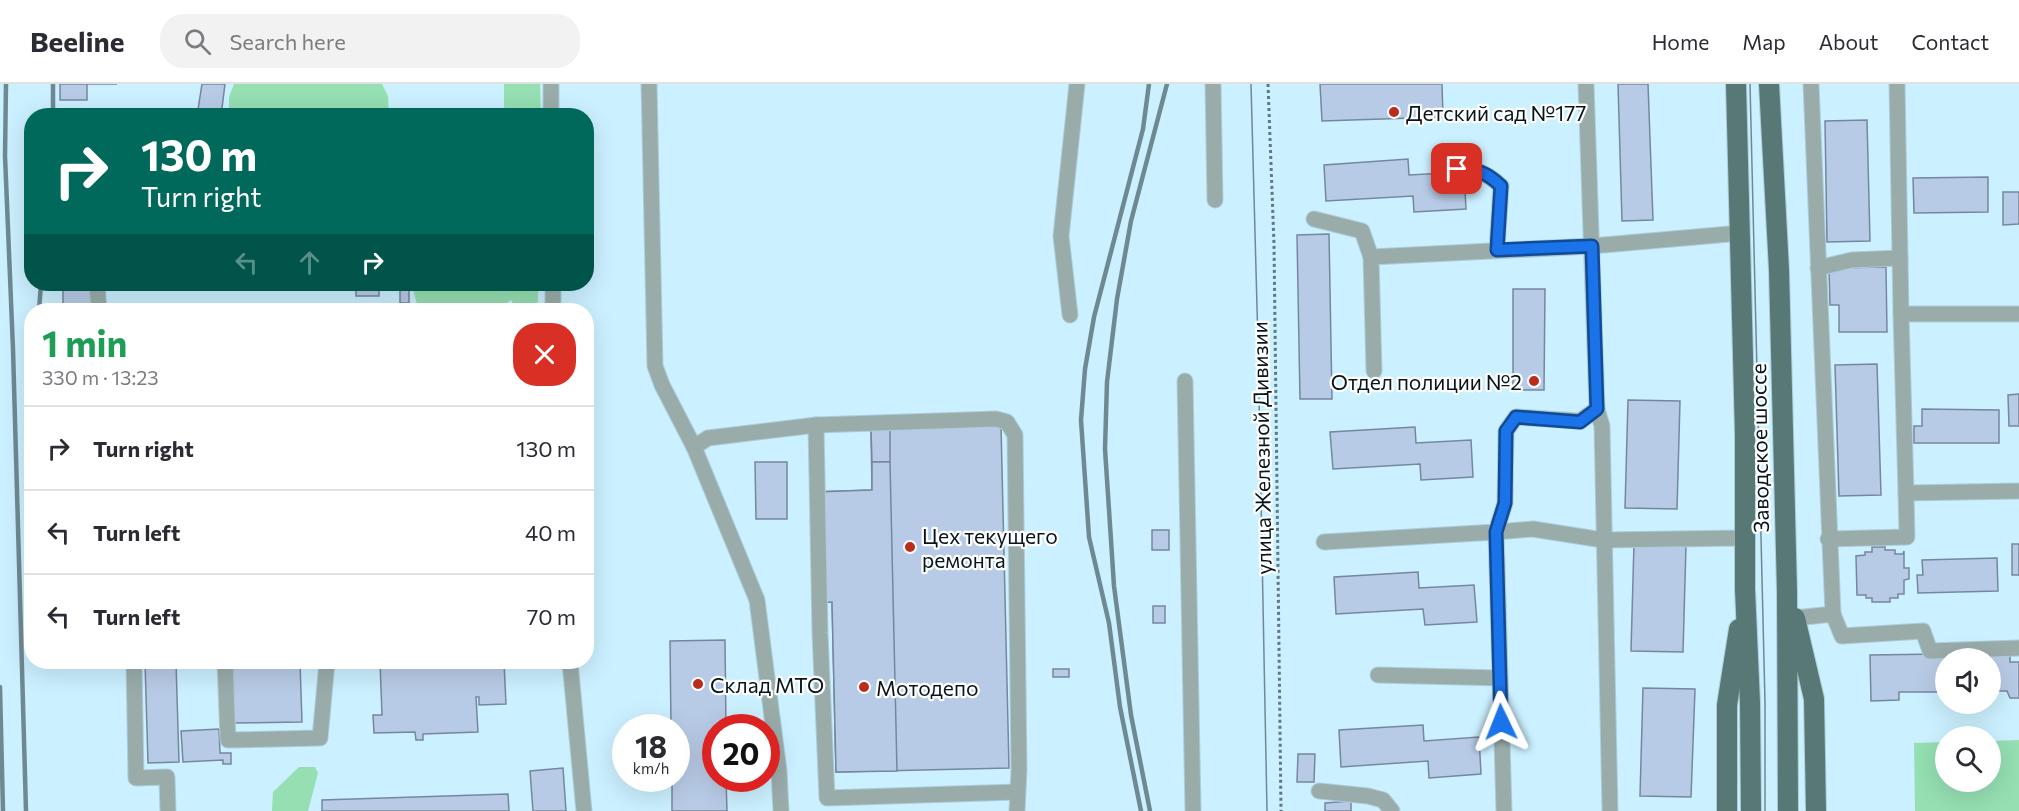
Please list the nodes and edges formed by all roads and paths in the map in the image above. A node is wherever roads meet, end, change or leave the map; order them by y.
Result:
1 (551, 84) edge
2 (649, 84) edge
3 (1077, 84) edge
4 (1213, 84) edge
5 (1268, 84) edge
6 (1586, 84) edge
7 (1736, 84) edge
8 (1773, 84) edge
9 (1811, 84) edge
10 (1897, 84) edge
11 (551, 108) edge
12 (1442, 169) dead end
13 (1215, 200) dead end
14 (1314, 219) dead end
15 (1741, 233) junction
16 (1592, 246) junction
17 (1497, 250) junction
18 (1371, 257) junction
19 (1900, 258) junction
20 (1818, 268) junction
21 (1901, 314) junction
22 (2019, 314) edge
23 (1070, 315) dead end
24 (1374, 371) dead end
25 (1185, 381) dead end
26 (1597, 409) junction
27 (816, 425) junction
28 (693, 447) junction
29 (2019, 491) edge
30 (1906, 493) junction
31 (1496, 532) junction
32 (1745, 538) junction
33 (1828, 539) junction
34 (1603, 540) junction
35 (1324, 542) dead end
36 (1745, 589) junction
37 (1787, 591) junction
38 (1833, 614) junction
39 (1795, 618) junction
40 (2019, 648) edge
41 (134, 669) edge
42 (225, 669) edge
43 (326, 669) edge
44 (571, 669) edge
45 (1378, 675) dead end
46 (1500, 678) junction
47 (1319, 791) dead end
48 (1017, 792) junction
49 (825, 805) edge
50 (168, 811) edge
51 (585, 811) edge
52 (781, 811) edge
53 (1017, 811) edge
54 (1193, 811) edge
55 (1281, 811) edge
56 (1392, 811) edge
57 (1504, 811) edge
58 (1610, 811) edge
59 (1727, 811) edge
60 (1751, 811) edge
61 (1788, 811) edge
62 (1816, 811) edge

1 - 11 street
2 - 28 street
3 - 23 street
4 - 13 street
5 - 55 path, улица Железной Дивизии
6 - 16 street
7 - 15 main road, Заводское шоссе
8 - 37 main road, Заводское шоссе
9 - 20 street
10 - 19 street
12 - 17 street
14 - 18 street
15 - 16 street
15 - 32 main road, Заводское шоссе
16 - 17 street
16 - 26 street
17 - 18 street
18 - 24 street
19 - 20 street
19 - 21 street
20 - 33 street
21 - 22 street
21 - 30 street
25 - 54 street
26 - 31 street
26 - 34 street
27 - 28 street
27 - 48 street
27 - 49 street
28 - 52 street
29 - 30 street
30 - 33 street
31 - 34 street
31 - 35 street
31 - 46 street
32 - 34 street
32 - 36 main road, Заводское шоссе
33 - 38 street
34 - 58 street
36 - 59 main road
36 - 60 main road, Заводское шоссе
37 - 39 main road
37 - 61 main road, Заводское шоссе
38 - 39 street
38 - 40 street
39 - 62 main road
41 - 50 street
42 - 43 street
44 - 51 street
45 - 46 street
46 - 57 street
47 - 56 street
48 - 49 street
48 - 53 street

